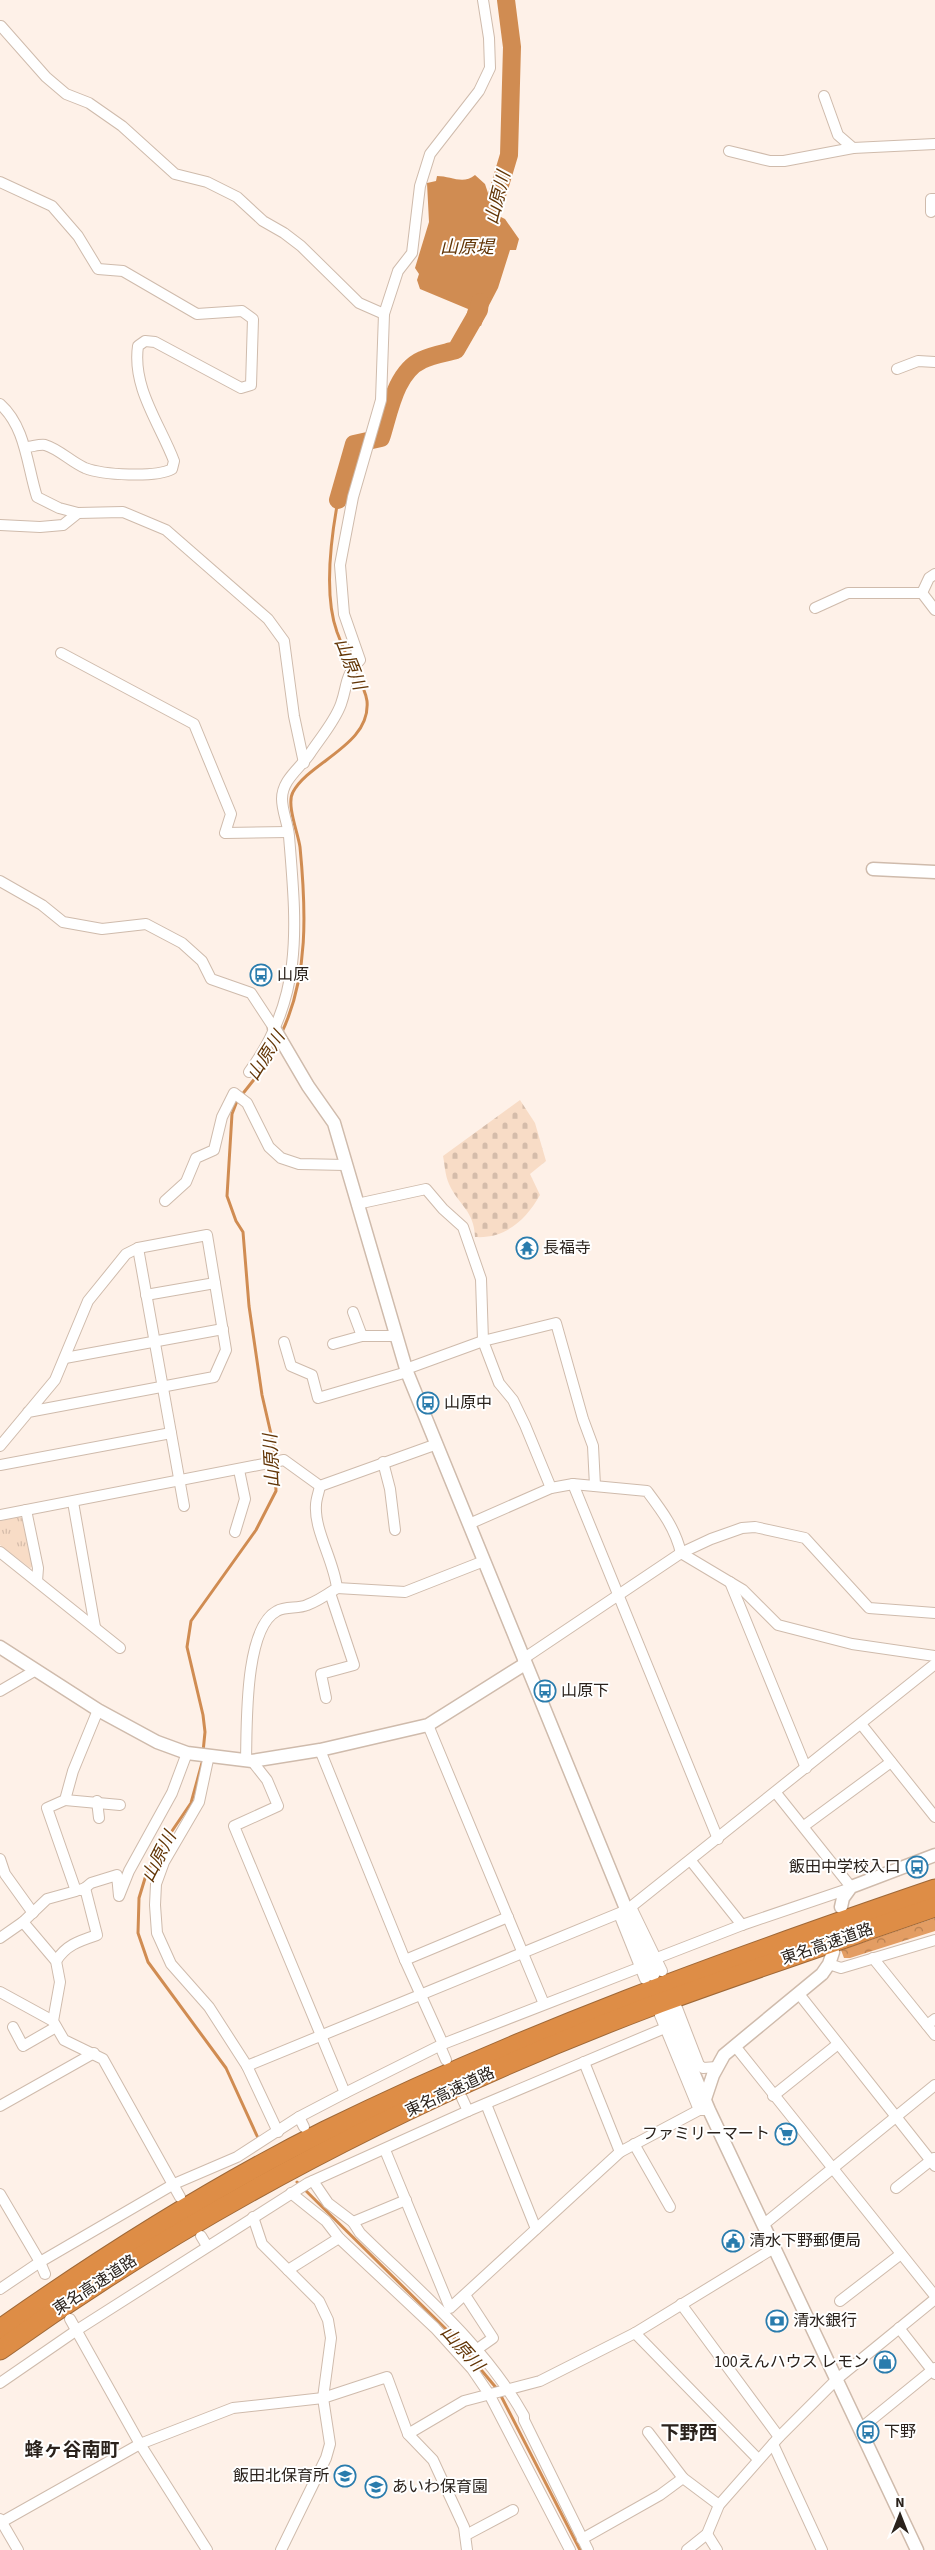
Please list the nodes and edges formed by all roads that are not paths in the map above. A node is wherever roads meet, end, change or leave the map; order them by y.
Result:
1 (483, 0) edge
2 (1, 26) edge
3 (824, 96) dead end
4 (935, 144) edge
5 (853, 148) junction
6 (729, 150) dead end
7 (0, 182) edge
8 (935, 199) edge
9 (931, 212) dead end
10 (384, 314) junction
11 (935, 362) edge
12 (897, 370) dead end
13 (0, 404) edge
14 (26, 447) junction
15 (78, 513) junction
16 (0, 525) edge
17 (935, 574) edge
18 (922, 593) junction
19 (816, 608) dead end
20 (935, 610) edge
21 (61, 653) dead end
22 (304, 763) junction
23 (288, 832) junction
24 (873, 869) dead end
25 (935, 872) edge
26 (0, 881) edge
27 (274, 1028) junction
28 (249, 1072) dead end
29 (345, 1165) junction
30 (165, 1201) dead end
31 (357, 1204) junction
32 (138, 1248) junction
33 (215, 1283) junction
34 (146, 1295) junction
35 (354, 1312) dead end
36 (222, 1329) junction
37 (362, 1336) junction
38 (396, 1336) junction
39 (483, 1341) junction
40 (154, 1342) junction
41 (284, 1342) dead end
42 (333, 1344) dead end
43 (65, 1358) junction
44 (407, 1370) junction
45 (162, 1387) junction
46 (28, 1412) junction
47 (170, 1433) junction
48 (437, 1444) junction
49 (0, 1446) edge
50 (383, 1462) junction
51 (0, 1465) edge
52 (239, 1470) junction
53 (179, 1481) junction
54 (573, 1484) junction
55 (320, 1486) junction
56 (595, 1486) junction
57 (550, 1488) junction
58 (73, 1502) junction
59 (184, 1506) dead end
60 (26, 1510) junction
61 (0, 1515) edge
62 (469, 1524) junction
63 (395, 1530) dead end
64 (235, 1532) dead end
65 (0, 1552) edge
66 (681, 1554) junction
67 (484, 1561) junction
68 (37, 1581) junction
69 (730, 1582) junction
70 (333, 1590) junction
71 (618, 1595) junction
72 (935, 1613) edge
73 (95, 1627) junction
74 (0, 1647) edge
75 (120, 1648) dead end
76 (935, 1656) edge
77 (524, 1661) junction
78 (935, 1664) edge
79 (36, 1670) junction
80 (0, 1691) edge
81 (326, 1698) dead end
82 (98, 1710) junction
83 (860, 1724) junction
84 (428, 1725) junction
85 (320, 1750) junction
86 (188, 1753) junction
87 (209, 1756) junction
88 (249, 1760) junction
89 (891, 1762) junction
90 (806, 1768) junction
91 (776, 1793) junction
92 (64, 1800) junction
93 (97, 1801) junction
94 (120, 1805) dead end
95 (935, 1817) edge
96 (99, 1818) dead end
97 (804, 1826) junction
98 (718, 1839) junction
99 (935, 1855) edge
100 (0, 1859) edge
101 (691, 1861) junction
102 (849, 1888) junction
103 (935, 1889) edge
104 (81, 1890) junction
105 (841, 1907) dead end
106 (935, 1907) edge
107 (626, 1910) junction
108 (33, 1913) junction
109 (508, 1917) junction
110 (23, 1922) junction
111 (742, 1925) junction
112 (0, 1938) edge
113 (935, 1940) edge
114 (523, 1954) junction
115 (657, 1958) junction
116 (831, 1958) joint
117 (873, 1958) junction
118 (405, 1960) junction
119 (56, 1961) junction
120 (641, 1967) junction
121 (654, 1975) junction
122 (0, 1992) edge
123 (421, 1994) junction
124 (799, 1994) junction
125 (544, 2004) junction
126 (668, 2012) junction
127 (931, 2022) edge
128 (54, 2024) junction
129 (13, 2027) dead end
130 (665, 2028) junction
131 (321, 2035) junction
132 (935, 2035) edge
133 (838, 2044) junction
134 (442, 2045) junction
135 (735, 2046) junction
136 (94, 2053) junction
137 (446, 2060) dead end
138 (584, 2062) junction
139 (248, 2066) junction
140 (716, 2067) junction
141 (935, 2085) edge
142 (345, 2093) junction
143 (773, 2096) junction
144 (462, 2098) dead end
145 (486, 2104) junction
146 (0, 2106) edge
147 (705, 2106) junction
148 (468, 2111) junction
149 (299, 2117) junction
150 (896, 2117) junction
151 (304, 2127) dead end
152 (278, 2132) junction
153 (634, 2144) junction
154 (385, 2150) junction
155 (620, 2152) junction
156 (934, 2162) edge
157 (832, 2169) junction
158 (311, 2182) junction
159 (174, 2184) junction
160 (896, 2188) dead end
161 (293, 2192) junction
162 (0, 2194) edge
163 (180, 2197) dead end
164 (406, 2200) junction
165 (670, 2207) dead end
166 (253, 2217) junction
167 (353, 2222) junction
168 (764, 2225) junction
169 (536, 2229) junction
170 (201, 2236) dead end
171 (339, 2238) junction
172 (207, 2246) junction
173 (774, 2248) junction
174 (901, 2254) junction
175 (40, 2262) junction
176 (288, 2270) junction
177 (45, 2274) dead end
178 (0, 2290) edge
179 (465, 2295) junction
180 (935, 2297) edge
181 (840, 2301) dead end
182 (682, 2304) junction
183 (446, 2311) junction
184 (70, 2319) dead end
185 (899, 2328) junction
186 (0, 2329) edge
187 (77, 2330) junction
188 (635, 2333) junction
189 (0, 2350) edge
190 (476, 2350) junction
191 (934, 2371) edge
192 (837, 2379) junction
193 (0, 2383) edge
194 (498, 2392) junction
195 (323, 2398) junction
196 (860, 2429) junction
197 (648, 2432) dead end
198 (408, 2434) junction
199 (776, 2441) junction
200 (140, 2444) junction
201 (758, 2459) junction
202 (683, 2478) junction
203 (719, 2505) junction
204 (513, 2510) dead end
205 (1, 2522) edge
206 (707, 2534) junction
207 (466, 2535) junction
208 (582, 2539) junction
209 (18, 2550) edge
210 (207, 2550) edge
211 (280, 2550) edge
212 (467, 2550) edge
213 (570, 2550) edge
214 (588, 2550) edge
215 (687, 2550) edge
216 (717, 2550) edge
217 (822, 2550) edge
218 (917, 2550) edge

1 - 10 street
2 - 10 street
3 - 5 street
4 - 5 street
5 - 6 street
7 - 14 street
8 - 9 street
10 - 22 street
11 - 12 street
13 - 14 street
14 - 15 street
15 - 16 street
15 - 22 street
17 - 18 street
18 - 19 street
18 - 20 street
21 - 23 street
22 - 23 street
23 - 27 street
24 - 25 street
26 - 27 street
27 - 28 street
27 - 29 street
29 - 30 street
29 - 31 street
31 - 38 street
31 - 39 street
32 - 33 street
32 - 34 street
32 - 43 street
33 - 34 street
33 - 36 street
34 - 40 street
35 - 37 street
36 - 40 street
36 - 45 street
37 - 38 street
37 - 42 street
38 - 44 street
39 - 44 street
39 - 56 street
39 - 57 street
40 - 43 street
40 - 45 street
41 - 44 street
43 - 46 street
44 - 48 street
45 - 46 street
45 - 47 street
46 - 49 street
47 - 51 street
47 - 53 street
48 - 50 street
48 - 62 street
50 - 55 street
50 - 63 street
52 - 53 street
52 - 55 street
52 - 64 street
53 - 58 street
53 - 59 street
54 - 56 street
54 - 57 street
54 - 71 street
55 - 70 street
56 - 66 street
57 - 62 street
58 - 60 street
58 - 73 street
60 - 61 street
60 - 68 street
62 - 67 street
65 - 68 street
66 - 69 street
66 - 71 street
66 - 72 street
67 - 70 street
67 - 77 street
68 - 73 street
69 - 76 street
69 - 90 street
70 - 81 street
70 - 88 street
71 - 77 street
71 - 98 street
73 - 75 street
74 - 79 street
77 - 84 street
77 - 107 street
78 - 83 street
79 - 80 street
79 - 82 street
82 - 86 street
82 - 92 street
83 - 89 street
83 - 90 street
84 - 85 street
84 - 109 street
85 - 88 street
85 - 118 street
86 - 87 street
86 - 104 street
87 - 88 street
87 - 139 street
88 - 131 street
89 - 95 street
89 - 97 street
90 - 91 street
91 - 97 street
91 - 98 street
92 - 93 street
92 - 104 street
93 - 94 street
93 - 96 street
97 - 102 street
98 - 101 street
99 - 102 street
100 - 108 street
101 - 107 street
101 - 111 street
102 - 105 street
102 - 111 street
103 - 186 highway, 東名高速道路
104 - 108 street
104 - 119 street
106 - 189 highway, 東名高速道路
107 - 114 street
107 - 115 street
107 - 120 street
107 - 121 street
108 - 110 street
109 - 114 street
109 - 118 street
110 - 112 street
110 - 119 street
111 - 115 street
113 - 117 street
114 - 123 street
114 - 125 street
115 - 121 street
116 - 117 street
116 - 124 street
117 - 127 street
118 - 123 street
119 - 128 street
120 - 121 street
120 - 125 street
122 - 128 street
123 - 131 street
123 - 134 street
124 - 133 street
124 - 135 street
125 - 134 street
126 - 130 street
126 - 140 street
126 - 147 street
127 - 132 street
128 - 129 street
128 - 136 street
130 - 138 street
130 - 147 street
131 - 139 street
131 - 142 street
133 - 143 street
133 - 150 street
134 - 137 street
134 - 142 street
135 - 140 street
135 - 143 street
136 - 146 street
136 - 159 street
138 - 145 street
138 - 155 street
139 - 152 street
140 - 147 street
141 - 150 street
142 - 149 street
143 - 157 street
144 - 148 street
145 - 148 street
145 - 169 street
147 - 153 street
147 - 168 street
148 - 154 street
149 - 151 street
149 - 152 street
150 - 156 street
150 - 157 street
152 - 159 street
153 - 155 street
153 - 165 street
154 - 158 street
154 - 164 street
155 - 169 street
156 - 160 street
157 - 168 street
157 - 174 street
158 - 161 street
158 - 167 street
159 - 163 street
159 - 175 street
161 - 166 street
161 - 171 street
162 - 175 street
164 - 167 street
164 - 183 street
166 - 172 street
166 - 176 street
167 - 183 street
168 - 173 street
169 - 179 street
170 - 172 street
171 - 176 street
171 - 194 street
172 - 187 street
173 - 182 street
173 - 192 street
174 - 180 street
174 - 181 street
175 - 177 street
175 - 178 street
176 - 195 street
179 - 183 street
179 - 190 street
180 - 185 street
182 - 188 street
182 - 199 street
183 - 190 street
184 - 187 street
185 - 191 street
185 - 192 street
187 - 193 street
187 - 200 street
188 - 194 street
188 - 201 street
190 - 194 street
191 - 196 street
192 - 196 street
192 - 199 street
194 - 198 street
194 - 208 street
194 - 213 street
195 - 198 street
195 - 200 street
195 - 211 street
196 - 218 street
197 - 202 street
198 - 207 street
199 - 201 street
199 - 217 street
200 - 205 street
200 - 210 street
201 - 203 street
202 - 203 street
202 - 208 street
203 - 206 street
204 - 207 street
205 - 209 street
206 - 215 street
206 - 216 street
207 - 212 street
208 - 214 street

